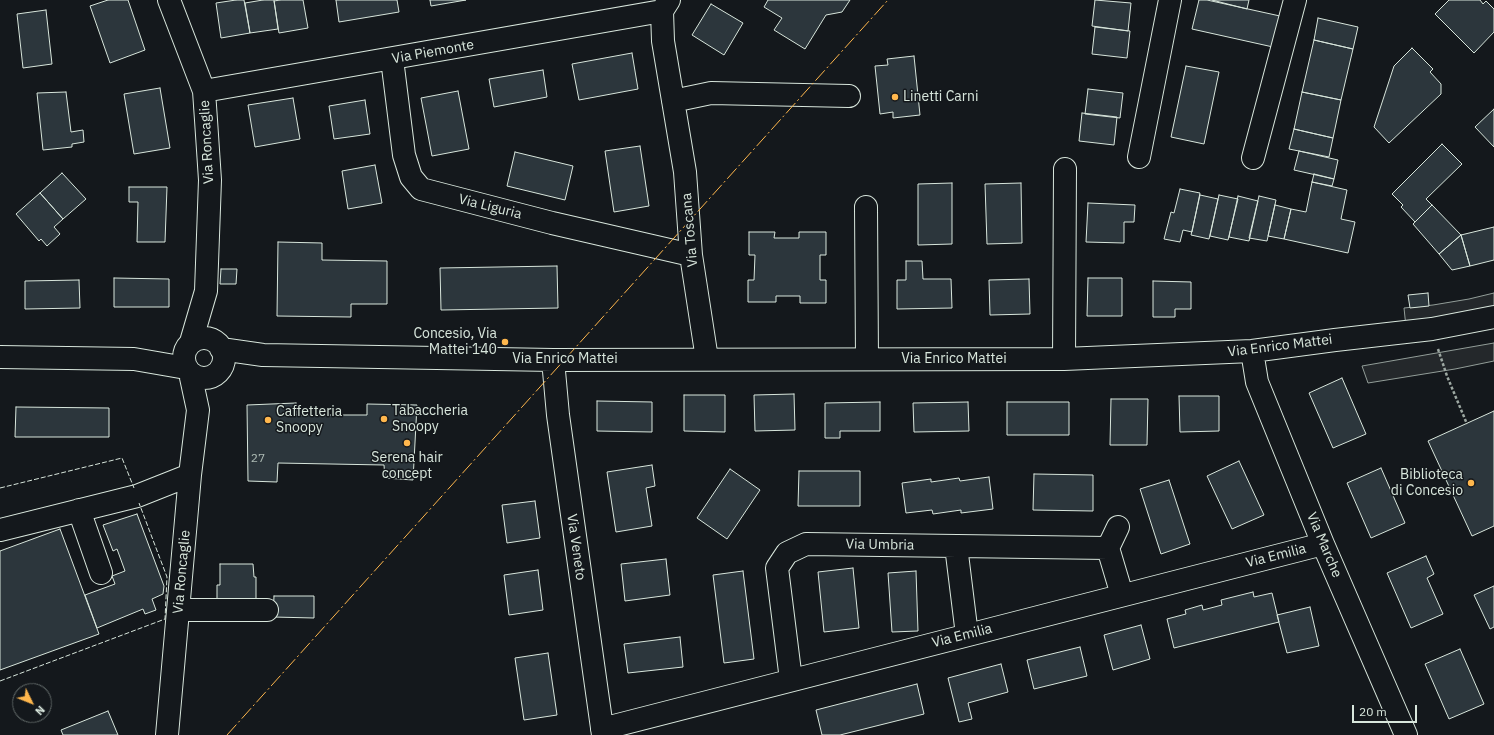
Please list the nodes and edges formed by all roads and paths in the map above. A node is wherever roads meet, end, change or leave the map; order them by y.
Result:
1 (170, 0) edge
2 (1170, 0) edge
3 (1295, 0) edge
4 (665, 6) edge
5 (392, 59) junction
6 (204, 91) junction
7 (849, 96) dead end
8 (673, 101) junction
9 (1139, 157) dead end
10 (1253, 158) dead end
11 (1065, 169) dead end
12 (866, 207) dead end
13 (691, 255) junction
14 (1494, 317) edge
15 (1432, 329) junction
16 (1252, 351) junction
17 (0, 357) edge
18 (203, 358) junction
19 (867, 358) junction
20 (707, 359) junction
21 (1064, 359) junction
22 (553, 360) junction
23 (1467, 424) dead end
24 (190, 474) junction
25 (78, 510) junction
26 (1118, 527) dead end
27 (0, 530) edge
28 (1323, 544) junction
29 (956, 546) junction
30 (1108, 548) junction
31 (101, 573) dead end
32 (1122, 595) junction
33 (179, 610) junction
34 (267, 610) dead end
35 (967, 635) junction
36 (791, 680) junction
37 (602, 732) edge
38 (167, 735) edge
39 (1406, 735) edge

1 - 6 street, Via Roncaglie
2 - 9 street
3 - 10 street
4 - 5 street, Via Piemonte
4 - 8 street, Via Toscana
5 - 6 street, Via Piemonte
5 - 13 street, Via Liguria
6 - 18 street, Via Roncaglie
7 - 8 street
8 - 13 street, Via Toscana
11 - 21 street
12 - 19 street
13 - 20 street, Via Toscana
14 - 15 street, Via Enrico Mattei
15 - 16 street, Via Enrico Mattei
15 - 23 path
16 - 21 street, Via Enrico Mattei
16 - 28 street, Via Marche
17 - 18 street
18 - 22 street, Via Enrico Mattei
18 - 24 street, Via Roncaglie
19 - 20 street, Via Enrico Mattei
19 - 21 street, Via Enrico Mattei
20 - 22 street, Via Enrico Mattei
22 - 37 street, Via Veneto
24 - 25 street
24 - 33 street, Via Roncaglie
25 - 27 street
25 - 31 street
26 - 30 street
28 - 32 street, Via Emilia
28 - 39 street, Via Marche
29 - 30 street, Via Umbria
29 - 35 street
29 - 36 street, Via Umbria
30 - 32 street
32 - 35 street, Via Emilia
33 - 34 street
33 - 38 street, Via Roncaglie
35 - 36 street, Via Emilia
36 - 37 street, Via Emilia

